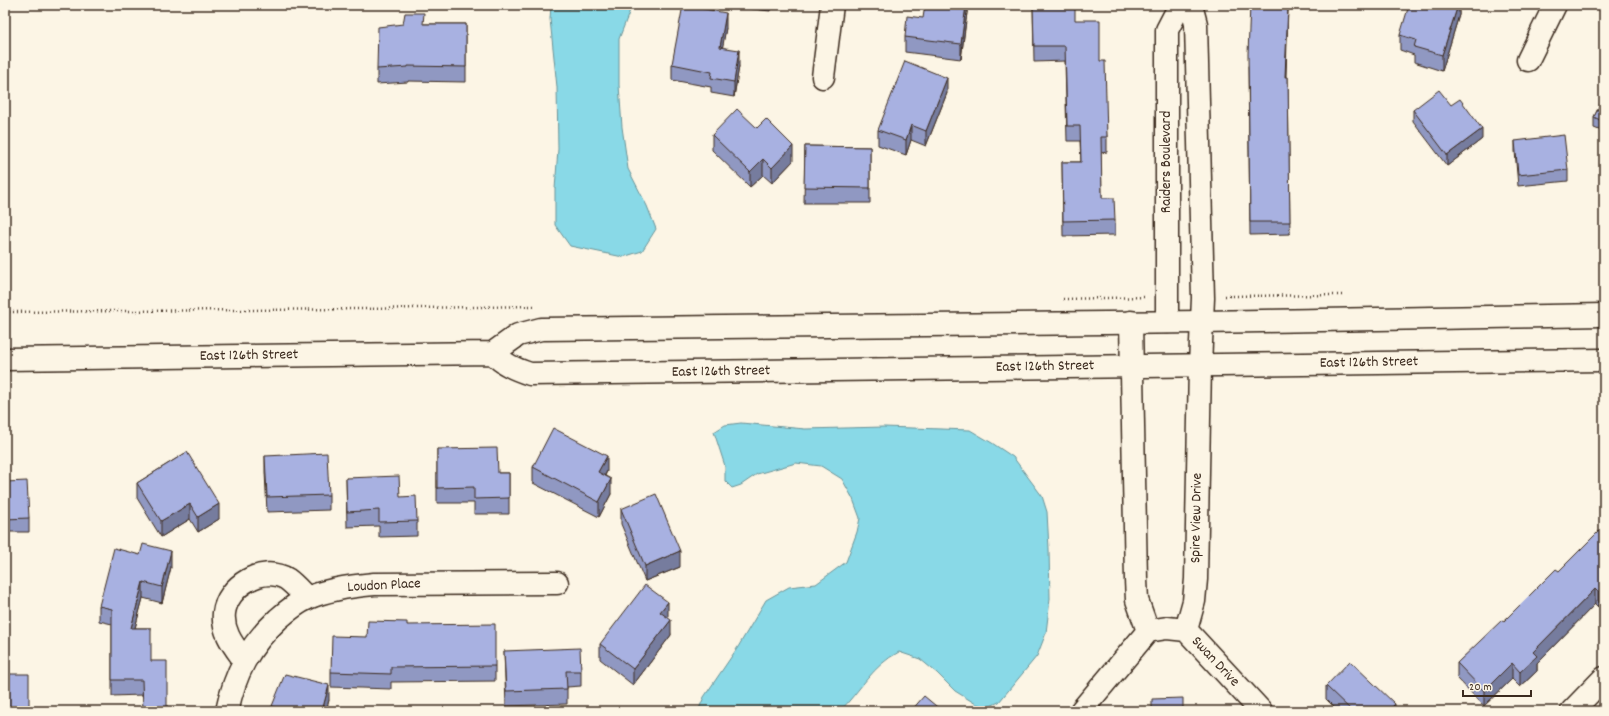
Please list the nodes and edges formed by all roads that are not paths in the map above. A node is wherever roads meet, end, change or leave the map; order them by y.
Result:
1 (832, 5) edge
2 (1180, 5) edge
3 (1191, 5) edge
4 (1555, 5) edge
5 (1528, 60) dead end
6 (823, 77) dead end
7 (1167, 156) junction
8 (1199, 156) junction
9 (1604, 315) edge
10 (1131, 322) junction
11 (1167, 322) junction
12 (1201, 322) junction
13 (492, 353) junction
14 (5, 359) edge
15 (1604, 360) edge
16 (1200, 365) junction
17 (1133, 366) junction
18 (557, 582) dead end
19 (307, 598) junction
20 (1186, 630) junction
21 (1148, 631) junction
22 (244, 660) junction
23 (1604, 678) edge
24 (227, 711) edge
25 (1081, 711) edge
26 (1261, 711) edge
27 (1572, 711) edge

1 - 6 main road
2 - 7 main road, Raiders Boulevard
3 - 8 main road, Raiders Boulevard
4 - 5 main road
7 - 8 main road
7 - 11 main road, Raiders Boulevard
8 - 12 main road, Raiders Boulevard
9 - 12 main road
10 - 11 main road
10 - 13 main road
10 - 17 main road
11 - 12 main road
12 - 16 main road, Spire View Drive
13 - 14 main road, East 126th Street
13 - 17 main road, East 126th Street
15 - 16 main road, East 126th Street
16 - 17 main road, East 126th Street
16 - 20 main road, Spire View Drive
17 - 21 main road
18 - 19 main road, Loudon Place
19 - 22 main road, Loudon Place
19 - 22 main road
20 - 21 main road
20 - 26 main road, Swan Drive
21 - 25 main road
22 - 24 main road, Loudon Place
23 - 27 main road

